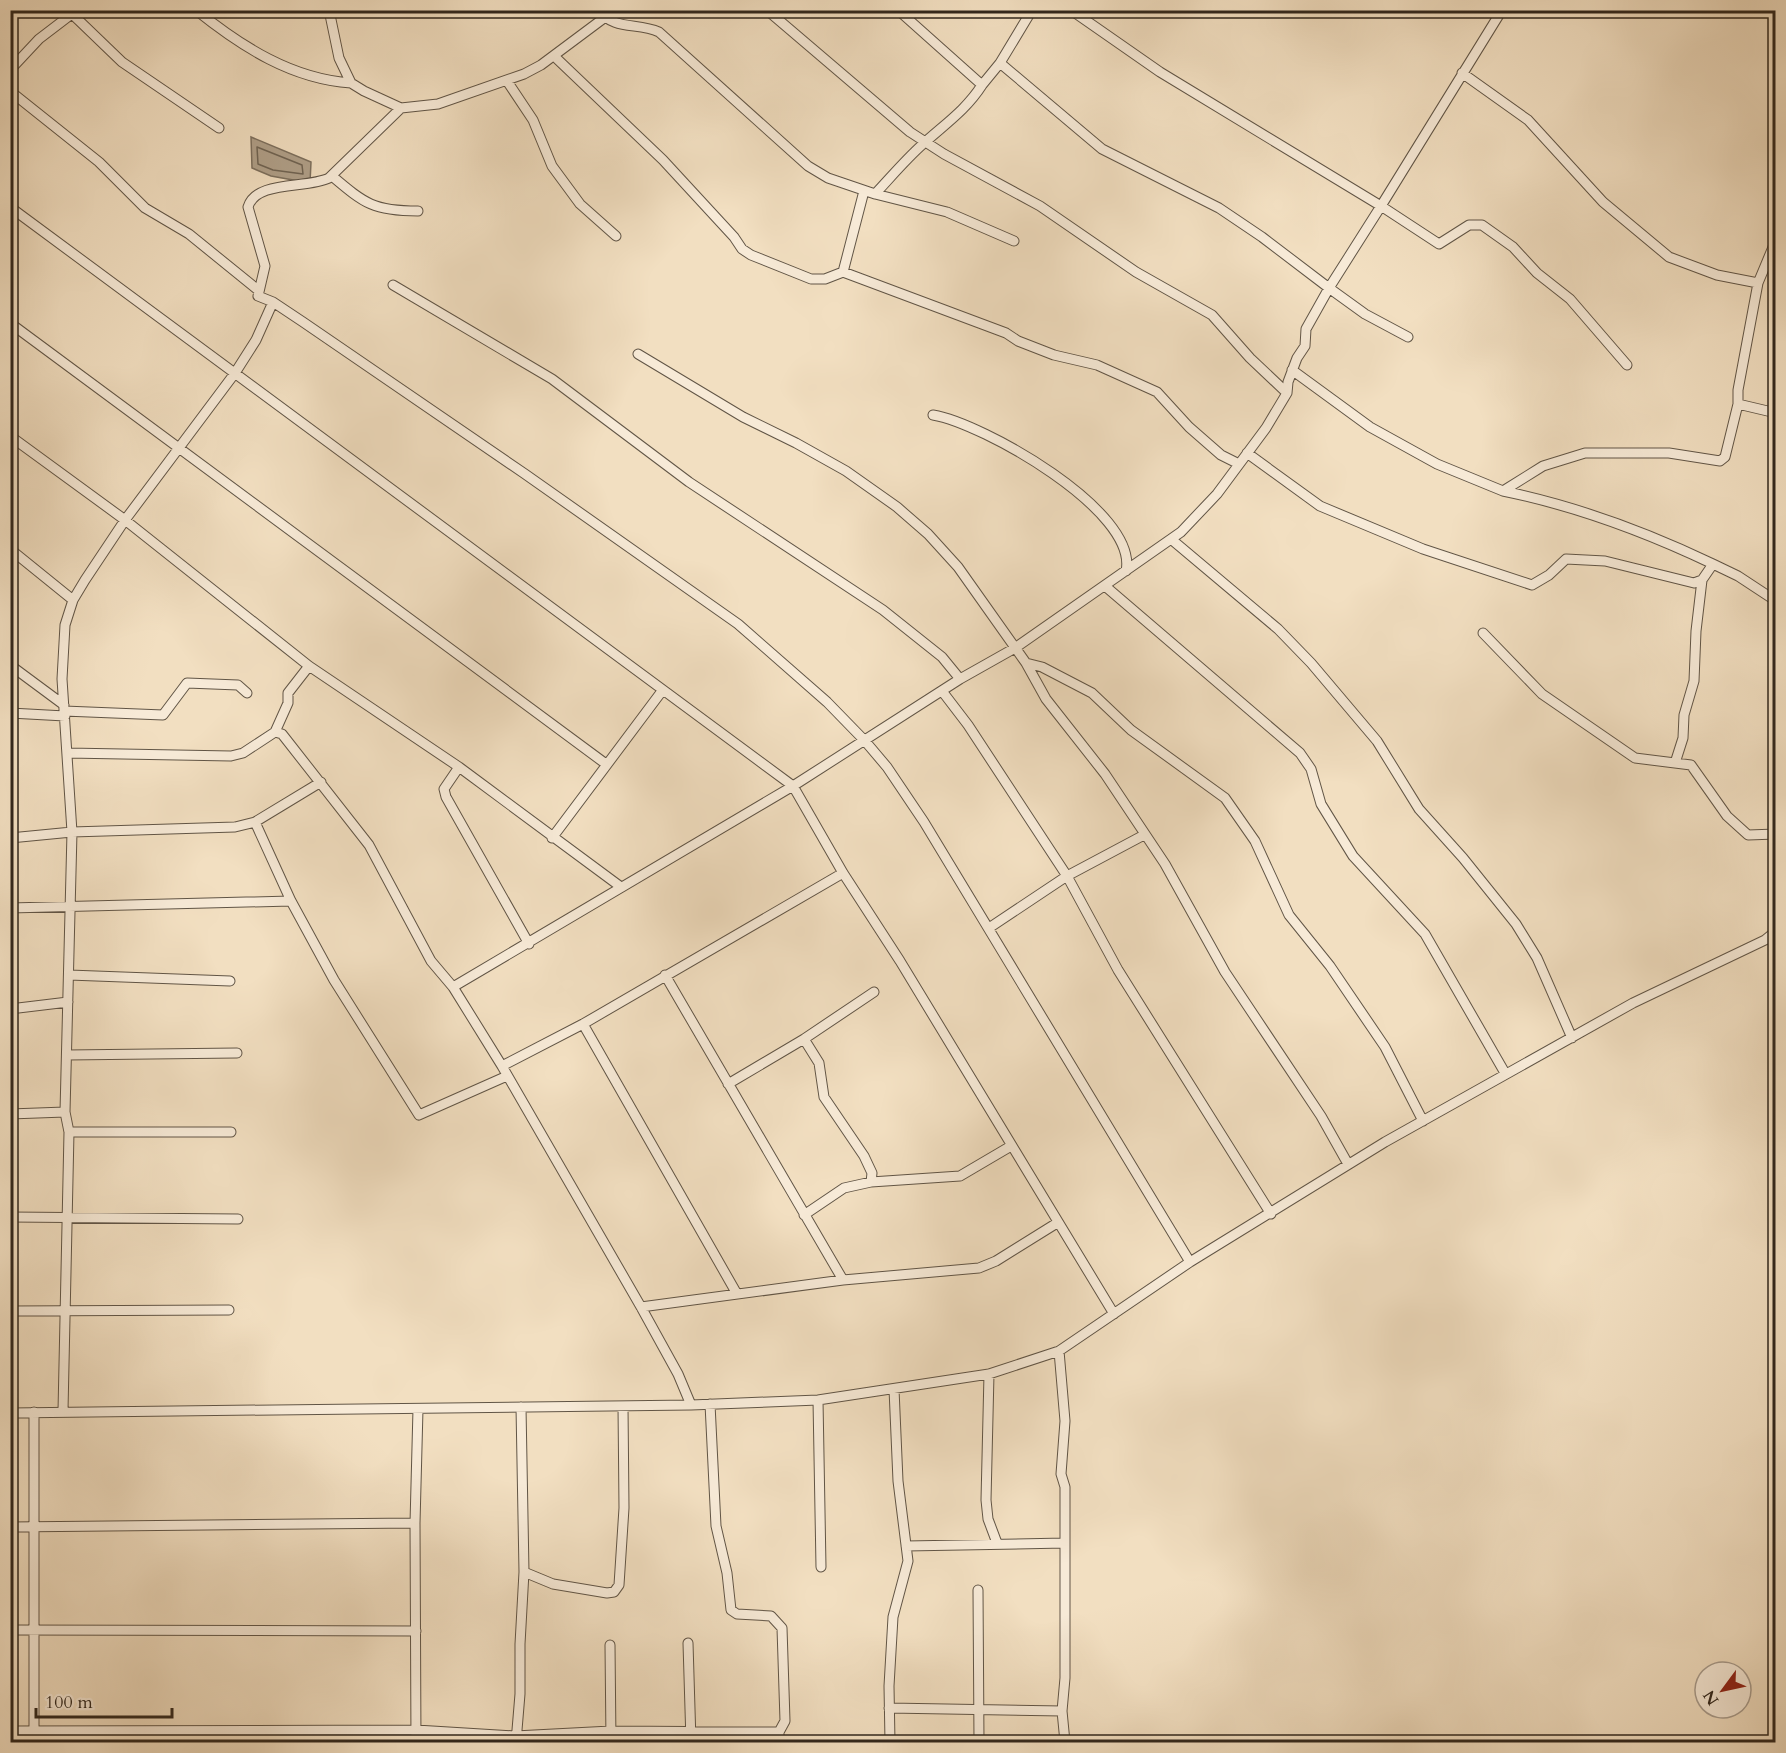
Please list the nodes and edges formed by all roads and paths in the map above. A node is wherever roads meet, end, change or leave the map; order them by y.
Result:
1 (196, 10) edge
2 (328, 10) edge
3 (766, 10) edge
4 (898, 10) edge
5 (1032, 10) edge
6 (1071, 10) edge
7 (1502, 10) edge
8 (72, 12) edge
9 (601, 14) edge
10 (554, 56) junction
11 (1000, 63) junction
12 (10, 70) edge
13 (1462, 73) junction
14 (507, 81) junction
15 (351, 83) junction
16 (982, 85) junction
17 (10, 91) edge
18 (401, 108) junction
19 (219, 128) dead end
20 (926, 142) junction
21 (332, 176) junction
22 (864, 191) junction
23 (875, 194) junction
24 (1381, 206) junction
25 (10, 207) edge
26 (418, 211) dead end
27 (616, 236) dead end
28 (1776, 240) edge
29 (1014, 241) dead end
30 (843, 272) junction
31 (1758, 283) junction
32 (393, 285) dead end
33 (1329, 288) junction
34 (258, 290) junction
35 (273, 302) junction
36 (10, 323) edge
37 (1408, 337) dead end
38 (638, 354) dead end
39 (1627, 365) dead end
40 (1292, 370) junction
41 (235, 373) junction
42 (1287, 393) junction
43 (1738, 404) junction
44 (1776, 412) edge
45 (933, 415) dead end
46 (10, 436) edge
47 (179, 447) junction
48 (1247, 453) junction
49 (1239, 464) junction
50 (1503, 491) junction
51 (125, 520) junction
52 (1171, 539) junction
53 (10, 549) edge
54 (1713, 564) junction
55 (1126, 571) junction
56 (1702, 580) junction
57 (1105, 586) junction
58 (73, 600) junction
59 (1776, 601) edge
60 (1483, 633) dead end
61 (1014, 648) junction
62 (1026, 663) junction
63 (10, 665) edge
64 (309, 666) junction
65 (960, 679) junction
66 (662, 691) junction
67 (942, 691) junction
68 (247, 693) dead end
69 (64, 710) junction
70 (10, 713) edge
71 (275, 732) junction
72 (865, 741) junction
73 (68, 753) junction
74 (1675, 763) junction
75 (606, 764) junction
76 (459, 767) junction
77 (321, 782) junction
78 (793, 786) junction
79 (255, 822) junction
80 (72, 832) junction
81 (1776, 834) edge
82 (1144, 835) junction
83 (10, 838) edge
84 (552, 838) junction
85 (843, 873) junction
86 (1067, 876) junction
87 (621, 887) junction
88 (291, 901) junction
89 (71, 907) junction
90 (10, 908) edge
91 (989, 927) junction
92 (1776, 931) edge
93 (529, 944) junction
94 (69, 975) junction
95 (665, 975) junction
96 (230, 981) dead end
97 (453, 987) junction
98 (874, 992) dead end
99 (68, 1002) junction
100 (10, 1003) edge
101 (10, 1008) edge
102 (583, 1024) junction
103 (1572, 1038) junction
104 (804, 1039) junction
105 (237, 1053) dead end
106 (67, 1055) junction
107 (502, 1066) junction
108 (1505, 1073) junction
109 (507, 1076) junction
110 (728, 1084) junction
111 (65, 1112) junction
112 (10, 1113) edge
113 (1424, 1121) junction
114 (69, 1132) junction
115 (231, 1132) dead end
116 (1011, 1146) junction
117 (1348, 1164) junction
118 (872, 1182) junction
119 (1271, 1214) junction
120 (804, 1215) junction
121 (68, 1216) junction
122 (10, 1217) edge
123 (238, 1220) dead end
124 (1057, 1223) junction
125 (1190, 1262) junction
126 (843, 1280) junction
127 (737, 1294) junction
128 (641, 1307) junction
129 (10, 1311) edge
130 (64, 1311) junction
131 (229, 1311) dead end
132 (1114, 1314) junction
133 (1059, 1351) junction
134 (988, 1374) junction
135 (894, 1389) junction
136 (818, 1400) junction
137 (710, 1404) junction
138 (691, 1405) junction
139 (623, 1406) junction
140 (521, 1407) junction
141 (418, 1409) junction
142 (63, 1411) junction
143 (34, 1412) junction
144 (10, 1413) edge
145 (415, 1523) junction
146 (10, 1527) edge
147 (36, 1527) junction
148 (997, 1543) junction
149 (1065, 1543) junction
150 (906, 1546) junction
151 (821, 1567) dead end
152 (524, 1572) junction
153 (978, 1590) dead end
154 (34, 1629) junction
155 (10, 1630) edge
156 (416, 1631) junction
157 (688, 1643) dead end
158 (610, 1645) dead end
159 (889, 1708) junction
160 (979, 1709) junction
161 (1062, 1711) junction
162 (10, 1731) edge
163 (34, 1731) junction
164 (416, 1731) junction
165 (611, 1731) junction
166 (691, 1732) junction
167 (779, 1737) edge
168 (515, 1739) edge
169 (34, 1743) edge
170 (416, 1743) edge
171 (611, 1743) edge
172 (691, 1743) edge
173 (890, 1743) edge
174 (980, 1743) edge
175 (1065, 1743) edge

1 - 15 street
2 - 15 street
3 - 20 street
4 - 16 street
5 - 11 street
6 - 24 street
7 - 13 street
8 - 12 street
8 - 19 street
9 - 10 street
9 - 22 street
10 - 14 street
10 - 30 street
11 - 16 street
11 - 33 street
13 - 24 street
13 - 31 street
14 - 18 street
14 - 27 street
15 - 18 street
16 - 20 street
17 - 34 street
18 - 21 street
20 - 23 street
20 - 42 street
21 - 26 street
21 - 34 street
22 - 23 street
22 - 30 street
23 - 29 street
24 - 33 street
24 - 39 street
25 - 41 street
28 - 31 street
30 - 49 street
31 - 43 street
32 - 65 street
33 - 37 street
33 - 40 street
34 - 35 street
35 - 41 street
35 - 72 street
36 - 47 street
38 - 61 street
40 - 42 street
40 - 50 street
41 - 47 street
41 - 66 street
42 - 48 street
43 - 44 street
43 - 50 street
45 - 55 street
46 - 51 street
47 - 51 street
47 - 75 street
48 - 49 street
48 - 56 street
49 - 52 street
50 - 54 street
51 - 58 street
51 - 64 street
52 - 55 street
52 - 103 street
53 - 58 street
54 - 56 street
54 - 59 street
55 - 57 street
56 - 74 street
57 - 61 street
57 - 108 street
58 - 69 street
60 - 74 street
61 - 62 street
61 - 65 street
62 - 82 street
62 - 113 street
63 - 69 street
64 - 71 street
64 - 76 street
65 - 67 street
66 - 75 street
66 - 78 street
67 - 72 street
67 - 86 street
68 - 69 street
69 - 70 street
69 - 73 street
71 - 73 street
71 - 77 street
72 - 78 street
72 - 91 street
73 - 80 street
74 - 81 street
75 - 84 street
76 - 84 street
76 - 93 street
77 - 79 street
77 - 97 street
78 - 85 street
78 - 87 street
79 - 80 street
79 - 88 street
80 - 83 street
80 - 89 street
82 - 86 street
82 - 117 street
84 - 87 street
85 - 95 street
85 - 116 street
86 - 91 street
86 - 119 street
87 - 93 street
88 - 89 street
88 - 109 street
89 - 90 street
89 - 94 street
91 - 125 street
92 - 103 street
93 - 97 street
94 - 96 street
94 - 99 street
95 - 102 street
95 - 110 street
97 - 107 street
98 - 104 street
99 - 100 street
99 - 101 street
99 - 106 street
102 - 107 street
102 - 127 street
103 - 108 street
104 - 110 street
104 - 118 street
105 - 106 street
106 - 111 street
107 - 109 street
108 - 113 street
109 - 128 street
110 - 120 street
111 - 112 street
111 - 114 street
113 - 117 street
114 - 115 street
114 - 121 street
116 - 118 street
116 - 124 street
117 - 119 street
118 - 120 street
119 - 125 street
120 - 126 street
121 - 122 street
121 - 123 street
121 - 130 street
124 - 126 street
124 - 132 street
125 - 132 street
126 - 127 street
127 - 128 street
128 - 138 street
129 - 130 street
130 - 131 street
130 - 142 street
132 - 133 street
133 - 134 street
133 - 149 street
134 - 135 street
134 - 148 street
135 - 136 street
135 - 150 street
136 - 137 street
136 - 151 street
137 - 138 street
137 - 167 street
138 - 139 street
139 - 140 street
139 - 152 street
140 - 141 street
140 - 152 street
141 - 142 street
141 - 145 street
142 - 143 street
143 - 144 street
143 - 147 street
145 - 147 street
145 - 156 street
146 - 147 street
147 - 154 street
148 - 149 street
148 - 150 street
149 - 161 street
150 - 159 street
152 - 168 street
153 - 160 street
154 - 155 street
154 - 156 street
154 - 163 street
156 - 164 street
157 - 166 street
158 - 165 street
159 - 160 street
159 - 173 street
160 - 161 street
160 - 174 street
161 - 175 street
162 - 163 street
163 - 164 street
163 - 169 street
164 - 168 street
164 - 170 street
165 - 166 street
165 - 168 street
165 - 171 street
166 - 167 street
166 - 172 street

